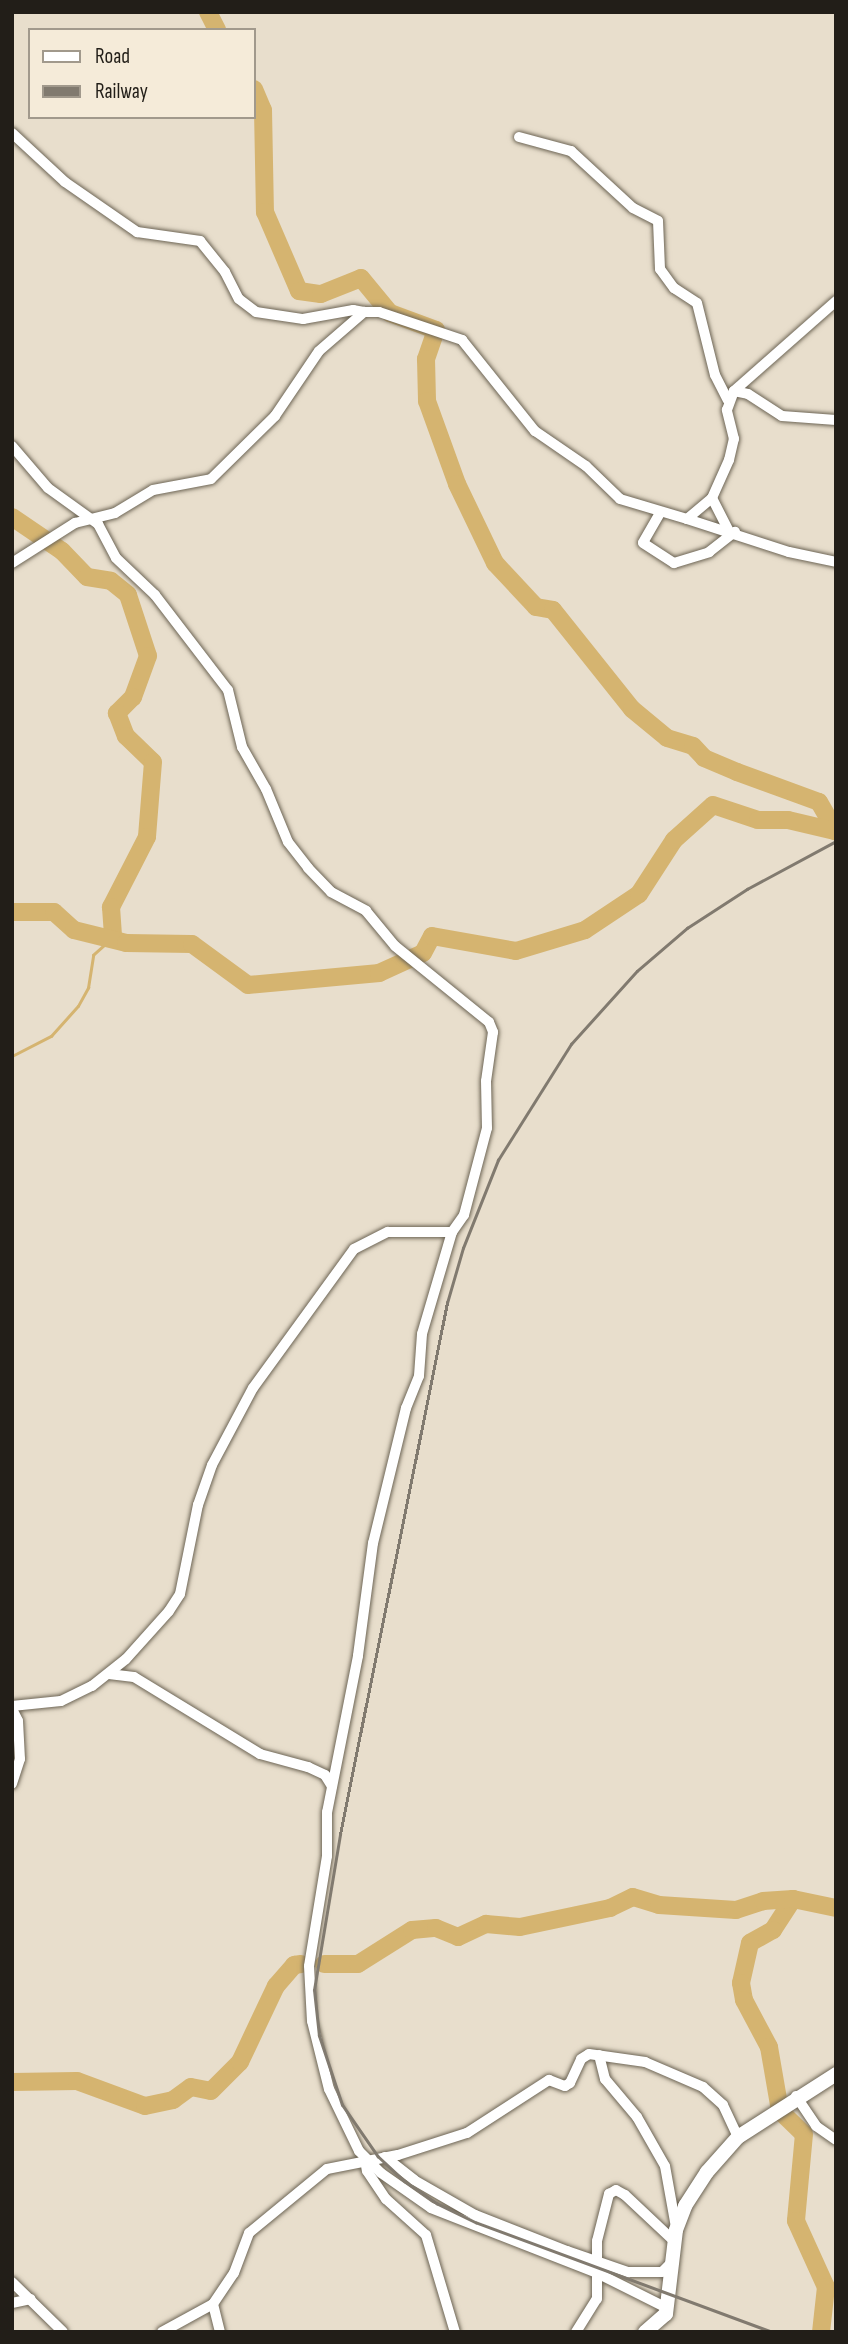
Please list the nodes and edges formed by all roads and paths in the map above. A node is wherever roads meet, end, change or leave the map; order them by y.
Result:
1 (12, 133) edge
2 (519, 137) dead end
3 (836, 301) edge
4 (364, 312) junction
5 (731, 396) junction
6 (836, 420) edge
7 (12, 446) edge
8 (712, 498) junction
9 (660, 513) junction
10 (90, 518) junction
11 (687, 519) junction
12 (731, 531) junction
13 (836, 562) edge
14 (12, 564) edge
15 (452, 1232) junction
16 (110, 1674) junction
17 (12, 1708) edge
18 (12, 1784) edge
19 (332, 1786) junction
20 (599, 2055) junction
21 (836, 2074) edge
22 (796, 2096) junction
23 (738, 2137) junction
24 (836, 2140) edge
25 (385, 2157) junction
26 (365, 2160) junction
27 (675, 2236) junction
28 (672, 2261) junction
29 (599, 2268) junction
30 (12, 2282) edge
31 (31, 2299) junction
32 (12, 2303) edge
33 (213, 2304) junction
34 (667, 2308) junction
35 (63, 2332) edge
36 (162, 2332) edge
37 (220, 2332) edge
38 (455, 2332) edge
39 (576, 2332) edge
40 (645, 2332) edge

1 - 4 street
2 - 5 street
3 - 5 street
4 - 9 street
4 - 10 street
5 - 6 street
5 - 8 street
7 - 10 street
8 - 11 street
8 - 12 street
9 - 11 street
9 - 12 street
10 - 14 street
10 - 15 street
11 - 12 street
12 - 13 street
15 - 16 street
15 - 19 street
16 - 17 street
16 - 19 street
17 - 18 street
19 - 26 street
20 - 23 street
20 - 25 street
20 - 27 street
21 - 22 street
22 - 23 street
22 - 24 street
23 - 27 street
25 - 26 street
25 - 29 street
26 - 29 street
26 - 33 street
26 - 38 street
27 - 28 street
27 - 29 street
28 - 29 street
28 - 34 street
29 - 34 street
29 - 39 street
30 - 31 street
31 - 32 street
31 - 35 street
33 - 36 street
33 - 37 street
34 - 40 street

